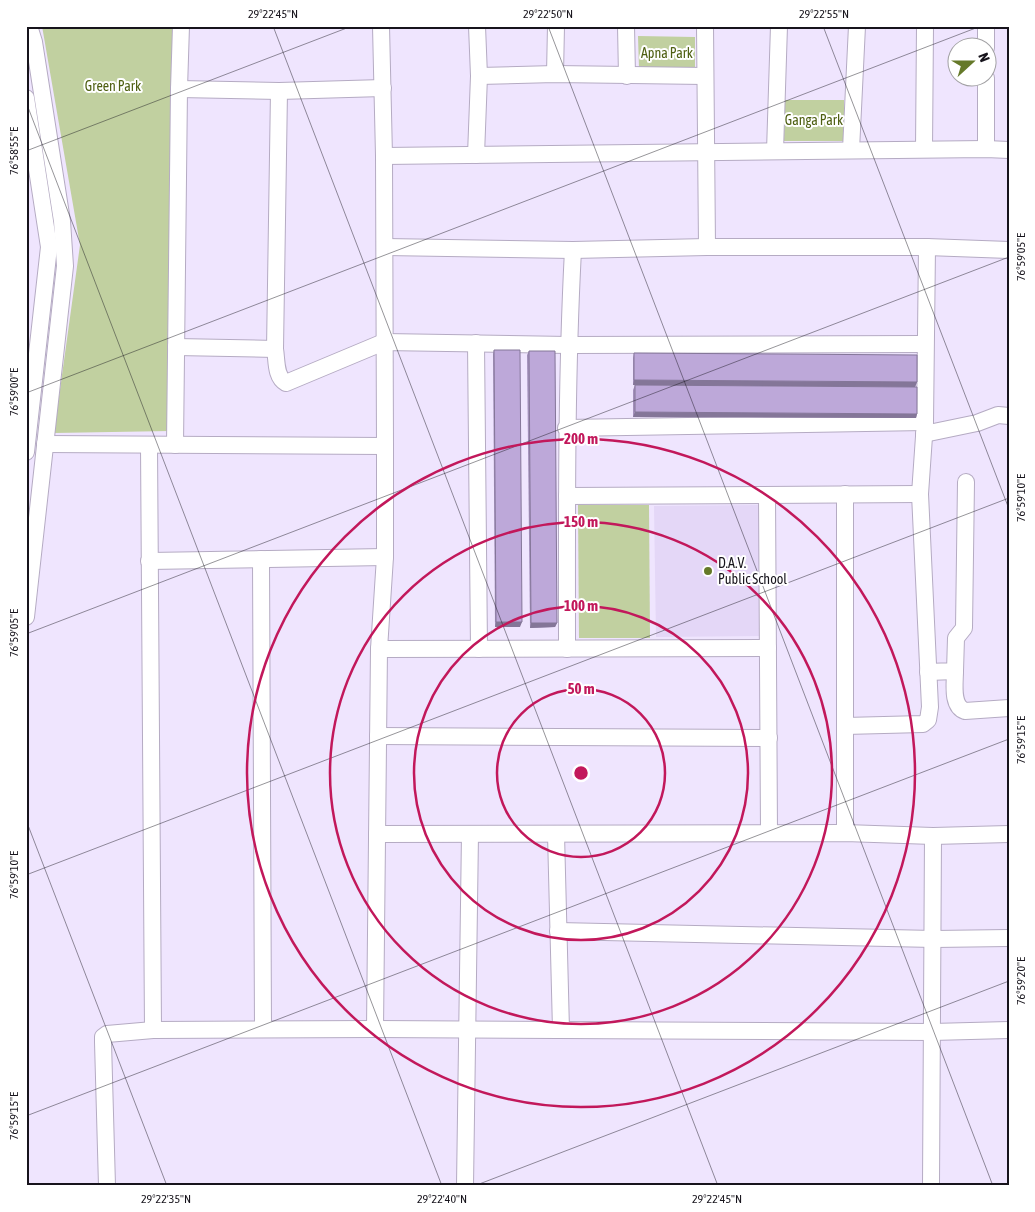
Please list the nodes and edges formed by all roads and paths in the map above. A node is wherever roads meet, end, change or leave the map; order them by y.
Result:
1 (30, 26) edge
2 (181, 26) edge
3 (381, 26) edge
4 (477, 26) edge
5 (556, 26) edge
6 (626, 26) edge
7 (705, 26) edge
8 (779, 26) edge
9 (857, 26) edge
10 (925, 26) edge
11 (555, 74) junction
12 (479, 76) junction
13 (627, 76) junction
14 (705, 76) junction
15 (382, 88) junction
16 (986, 88) edge
17 (179, 89) junction
18 (34, 91) edge
19 (279, 91) junction
20 (26, 98) edge
21 (986, 148) junction
22 (924, 149) junction
23 (851, 150) junction
24 (1009, 150) edge
25 (775, 151) junction
26 (707, 153) junction
27 (476, 154) junction
28 (384, 156) junction
29 (385, 247) junction
30 (707, 247) junction
31 (926, 247) junction
32 (573, 250) junction
33 (1009, 250) edge
34 (384, 342) junction
35 (476, 343) junction
36 (925, 344) junction
37 (568, 345) junction
38 (176, 347) junction
39 (275, 349) junction
40 (29, 407) edge
41 (1009, 416) edge
42 (566, 428) junction
43 (925, 428) junction
44 (45, 444) junction
45 (149, 445) junction
46 (175, 445) junction
47 (385, 446) junction
48 (26, 452) edge
49 (966, 482) dead end
50 (845, 494) junction
51 (920, 494) junction
52 (767, 495) junction
53 (567, 496) junction
54 (384, 557) junction
55 (261, 559) junction
56 (149, 561) junction
57 (27, 608) edge
58 (26, 617) edge
59 (768, 648) junction
60 (379, 649) junction
61 (479, 649) junction
62 (567, 649) junction
63 (955, 671) junction
64 (928, 672) junction
65 (1009, 708) edge
66 (845, 726) junction
67 (378, 736) junction
68 (769, 738) junction
69 (770, 833) junction
70 (845, 833) junction
71 (377, 834) junction
72 (470, 834) junction
73 (556, 834) junction
74 (1009, 834) edge
75 (933, 836) junction
76 (558, 932) junction
77 (1009, 938) edge
78 (934, 939) junction
79 (263, 1029) junction
80 (375, 1029) junction
81 (468, 1029) junction
82 (153, 1030) junction
83 (561, 1030) junction
84 (1009, 1030) edge
85 (932, 1032) junction
86 (107, 1186) edge
87 (465, 1186) edge
88 (931, 1186) edge

1 - 18 street
2 - 17 street
3 - 15 street
4 - 12 street
5 - 11 street
6 - 13 street
7 - 14 street
8 - 25 street
9 - 23 street
10 - 22 street
11 - 12 street
11 - 13 street
12 - 27 street
13 - 14 street
14 - 26 street
15 - 19 street
15 - 28 street
16 - 21 street
17 - 19 street
17 - 38 street
18 - 44 street
19 - 39 street
20 - 40 street
21 - 22 street
21 - 24 street
22 - 23 street
23 - 25 street
25 - 26 street
26 - 27 street
26 - 30 street
27 - 28 street
28 - 29 street
29 - 32 street
29 - 34 street
30 - 31 street
30 - 32 street
31 - 33 street
31 - 36 street
32 - 37 street
34 - 35 street
34 - 39 street
34 - 47 street
35 - 37 street
35 - 61 street
36 - 37 street
36 - 43 street
37 - 42 street
38 - 39 street
38 - 46 street
40 - 48 street
41 - 43 street
42 - 43 street
42 - 53 street
43 - 51 street
44 - 45 street
44 - 57 street
45 - 46 street
45 - 56 street
46 - 47 street
47 - 54 street
49 - 63 street
50 - 51 street
50 - 52 street
50 - 66 street
51 - 64 street
52 - 53 street
52 - 59 street
53 - 62 street
54 - 55 street
54 - 60 street
55 - 56 street
55 - 79 street
56 - 82 street
57 - 58 street
59 - 62 street
59 - 68 street
60 - 61 street
60 - 67 street
61 - 62 street
63 - 64 street
63 - 65 street
64 - 66 street
66 - 70 street
67 - 68 street
67 - 71 street
68 - 69 street
69 - 70 street
69 - 73 street
70 - 75 street
71 - 72 street
71 - 80 street
72 - 73 street
72 - 81 street
73 - 76 street
74 - 75 street
75 - 78 street
76 - 78 street
76 - 83 street
77 - 78 street
78 - 85 street
79 - 80 street
79 - 82 street
80 - 81 street
81 - 83 street
81 - 87 street
82 - 86 street
83 - 85 street
84 - 85 street
85 - 88 street

